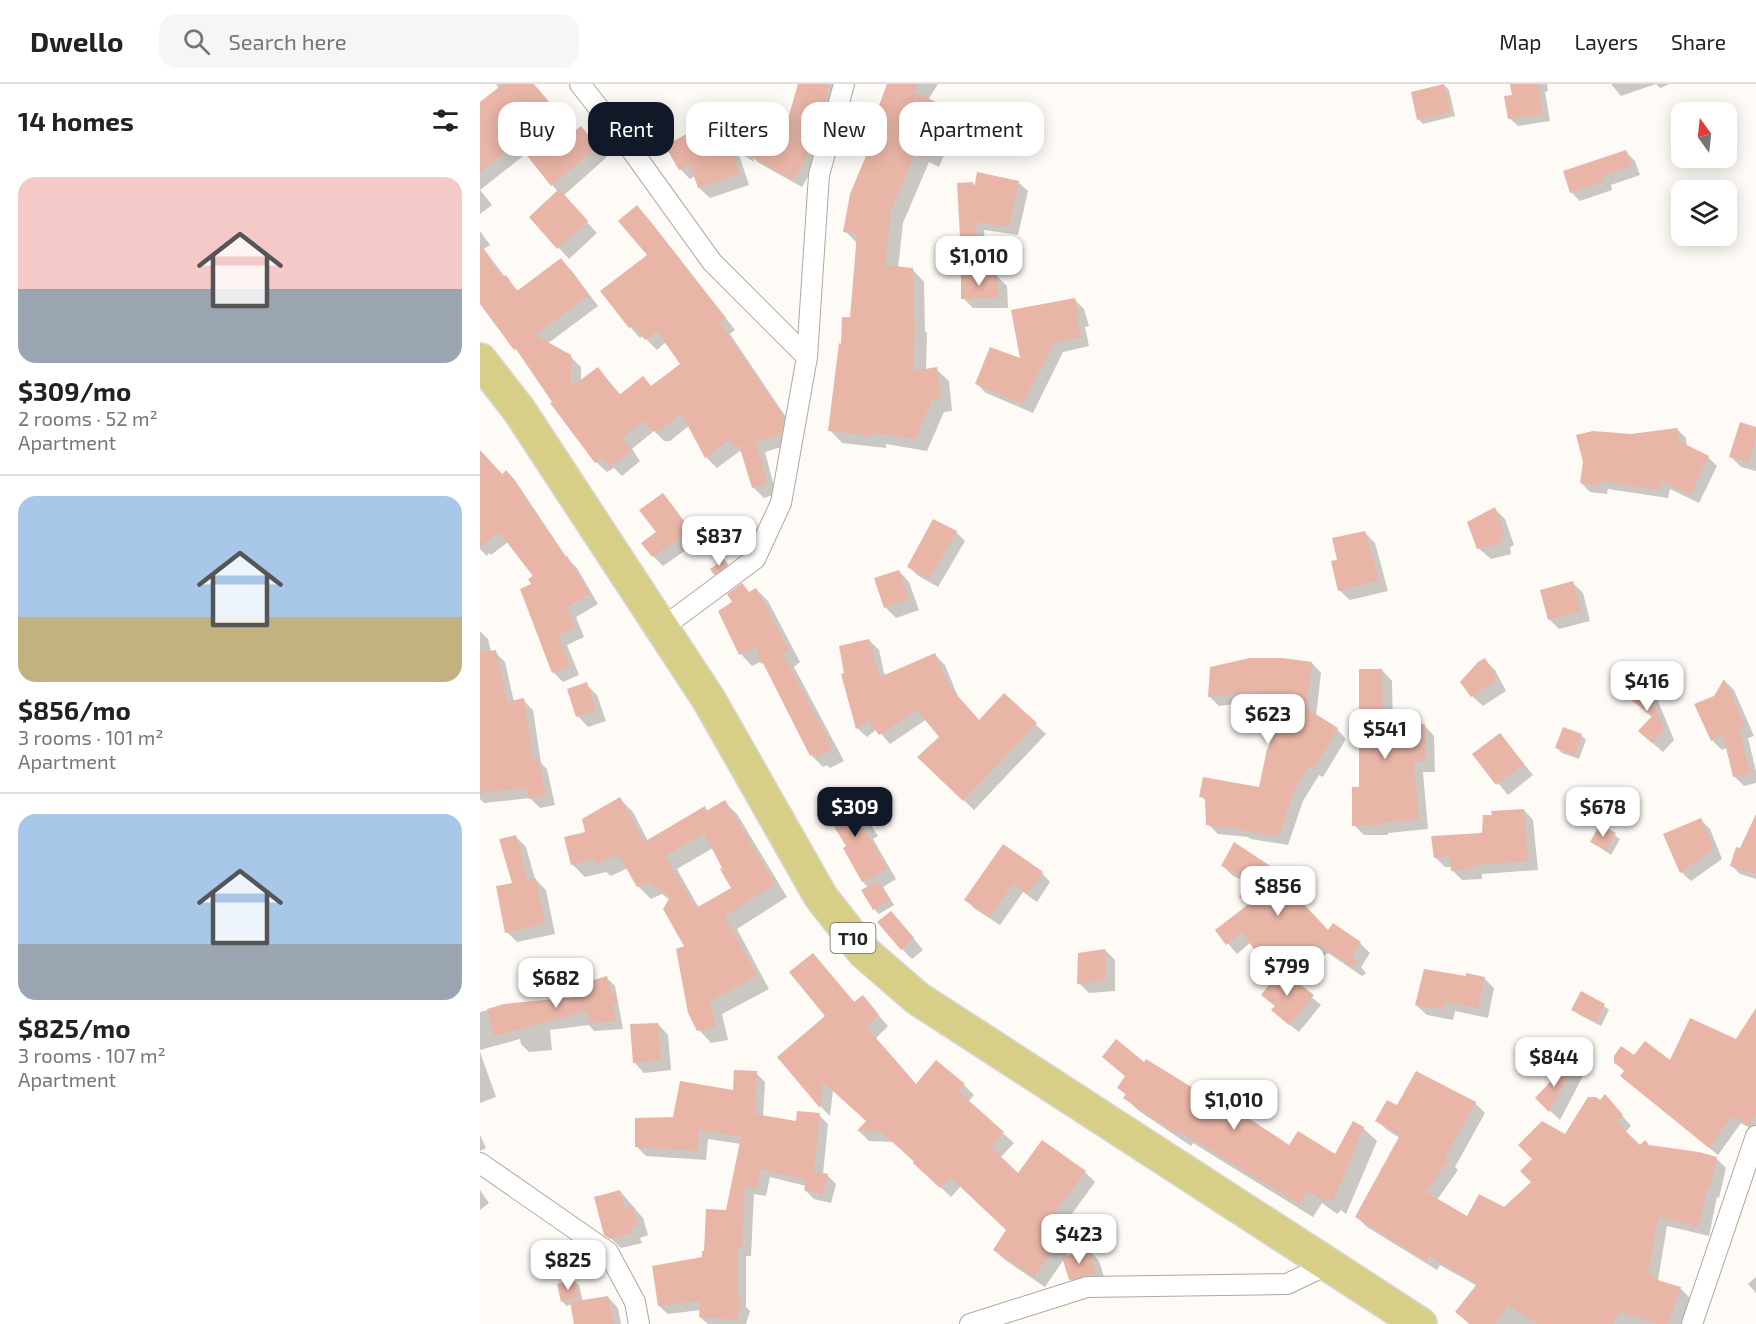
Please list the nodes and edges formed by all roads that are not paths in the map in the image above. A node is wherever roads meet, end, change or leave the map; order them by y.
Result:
1 (580, 84) edge
2 (844, 84) edge
3 (807, 357) junction
4 (480, 360) edge
5 (662, 628) junction
6 (1756, 1136) edge
7 (480, 1163) edge
8 (1329, 1264) junction
9 (639, 1324) edge
10 (970, 1324) edge
11 (1420, 1324) edge
12 (1692, 1324) edge

1 - 3 street
2 - 3 street
3 - 5 street
4 - 5 highway, T10
5 - 8 highway, T10
6 - 12 street
7 - 9 street
8 - 10 street
8 - 11 highway, T10

